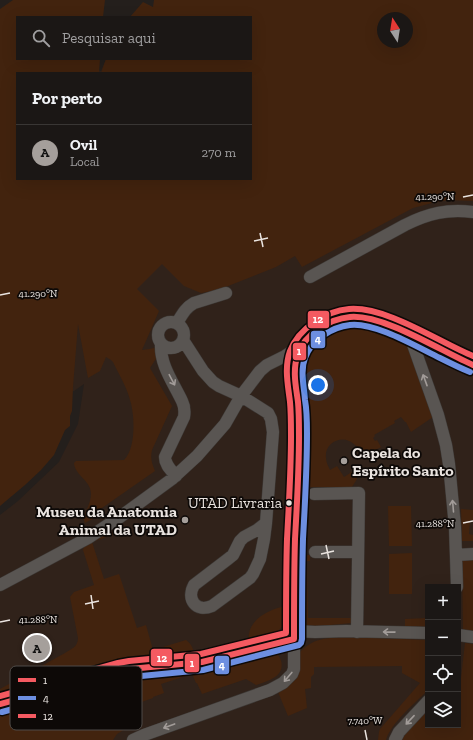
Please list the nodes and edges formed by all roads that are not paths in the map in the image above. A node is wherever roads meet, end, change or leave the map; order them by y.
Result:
1 (473, 212) edge
2 (310, 277) dead end
3 (226, 293) dead end
4 (177, 323) junction
5 (409, 333) junction
6 (183, 340) junction
7 (305, 343) junction
8 (161, 344) junction
9 (267, 365) junction
10 (473, 365) edge
11 (295, 374) junction
12 (241, 396) junction
13 (176, 476) junction
14 (314, 494) dead end
15 (266, 523) junction
16 (315, 552) dead end
17 (358, 552) junction
18 (473, 554) edge
19 (457, 555) junction
20 (457, 584) edge
21 (0, 586) edge
22 (357, 632) junction
23 (425, 634) edge
24 (461, 635) edge
25 (294, 636) junction
26 (473, 637) edge
27 (142, 668) edge
28 (10, 701) edge
29 (0, 704) edge
30 (425, 704) edge
31 (133, 740) edge
32 (395, 740) edge

1 - 2 street
3 - 4 street
4 - 6 street
4 - 8 street
5 - 7 street
5 - 10 street
19 -> 5 street
6 - 8 street
6 - 12 street
7 - 9 street
7 - 11 street
8 -> 13 street
9 - 11 street
9 - 12 street
11 - 25 street
12 - 13 street
12 - 15 street
13 - 21 street
14 - 17 street
15 - 15 street
16 - 17 street
17 - 22 street
18 - 19 street
19 - 20 street
23 -> 22 street
22 - 25 street
24 - 26 street
25 - 27 street
25 -> 31 street
28 - 29 street
30 -> 32 street

